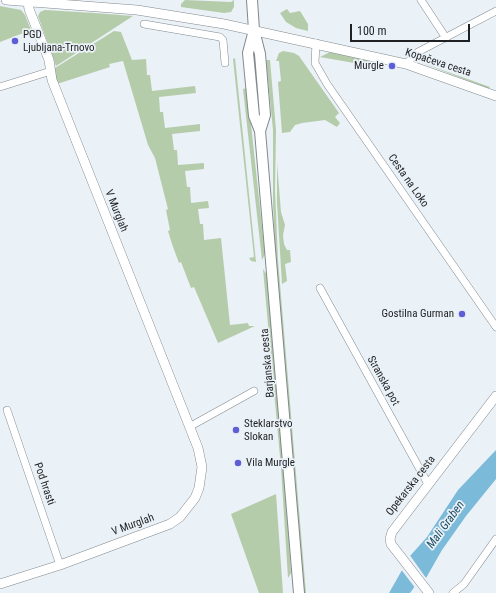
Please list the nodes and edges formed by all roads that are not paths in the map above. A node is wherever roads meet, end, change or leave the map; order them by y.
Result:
1 (6, 0) edge
2 (252, 0) edge
3 (421, 0) edge
4 (28, 1) edge
5 (496, 11) edge
6 (144, 24) dead end
7 (254, 30) junction
8 (446, 38) junction
9 (316, 43) junction
10 (225, 63) dead end
11 (406, 64) junction
12 (51, 71) junction
13 (0, 87) edge
14 (496, 96) edge
15 (320, 288) dead end
16 (496, 327) edge
17 (254, 391) dead end
18 (496, 396) edge
19 (7, 410) dead end
20 (189, 428) junction
21 (428, 484) junction
22 (496, 539) edge
23 (60, 565) junction
24 (0, 584) edge
25 (299, 593) edge
26 (429, 593) edge
27 (453, 593) edge

1 - 4 street, Kopačeva cesta
2 - 7 main road, Barjanska cesta
3 - 8 street
4 - 7 street, Kopačeva cesta
4 - 12 street, V Murglah
5 - 8 street
6 - 10 street
7 - 9 street, Kopačeva cesta
7 - 25 main road, Barjanska cesta
8 - 11 street
9 - 11 street, Kopačeva cesta
9 - 16 street, Cesta na Loko
11 - 14 street, Kopačeva cesta
12 - 13 street
12 - 20 street, V Murglah
15 - 21 street, Stranska pot
17 - 20 street
18 - 21 street, Opekarska cesta
19 - 23 street, Pod hrasti
20 - 23 street, V Murglah
21 - 26 street, Opekarska cesta
22 - 27 street
23 - 24 street, V Murglah

